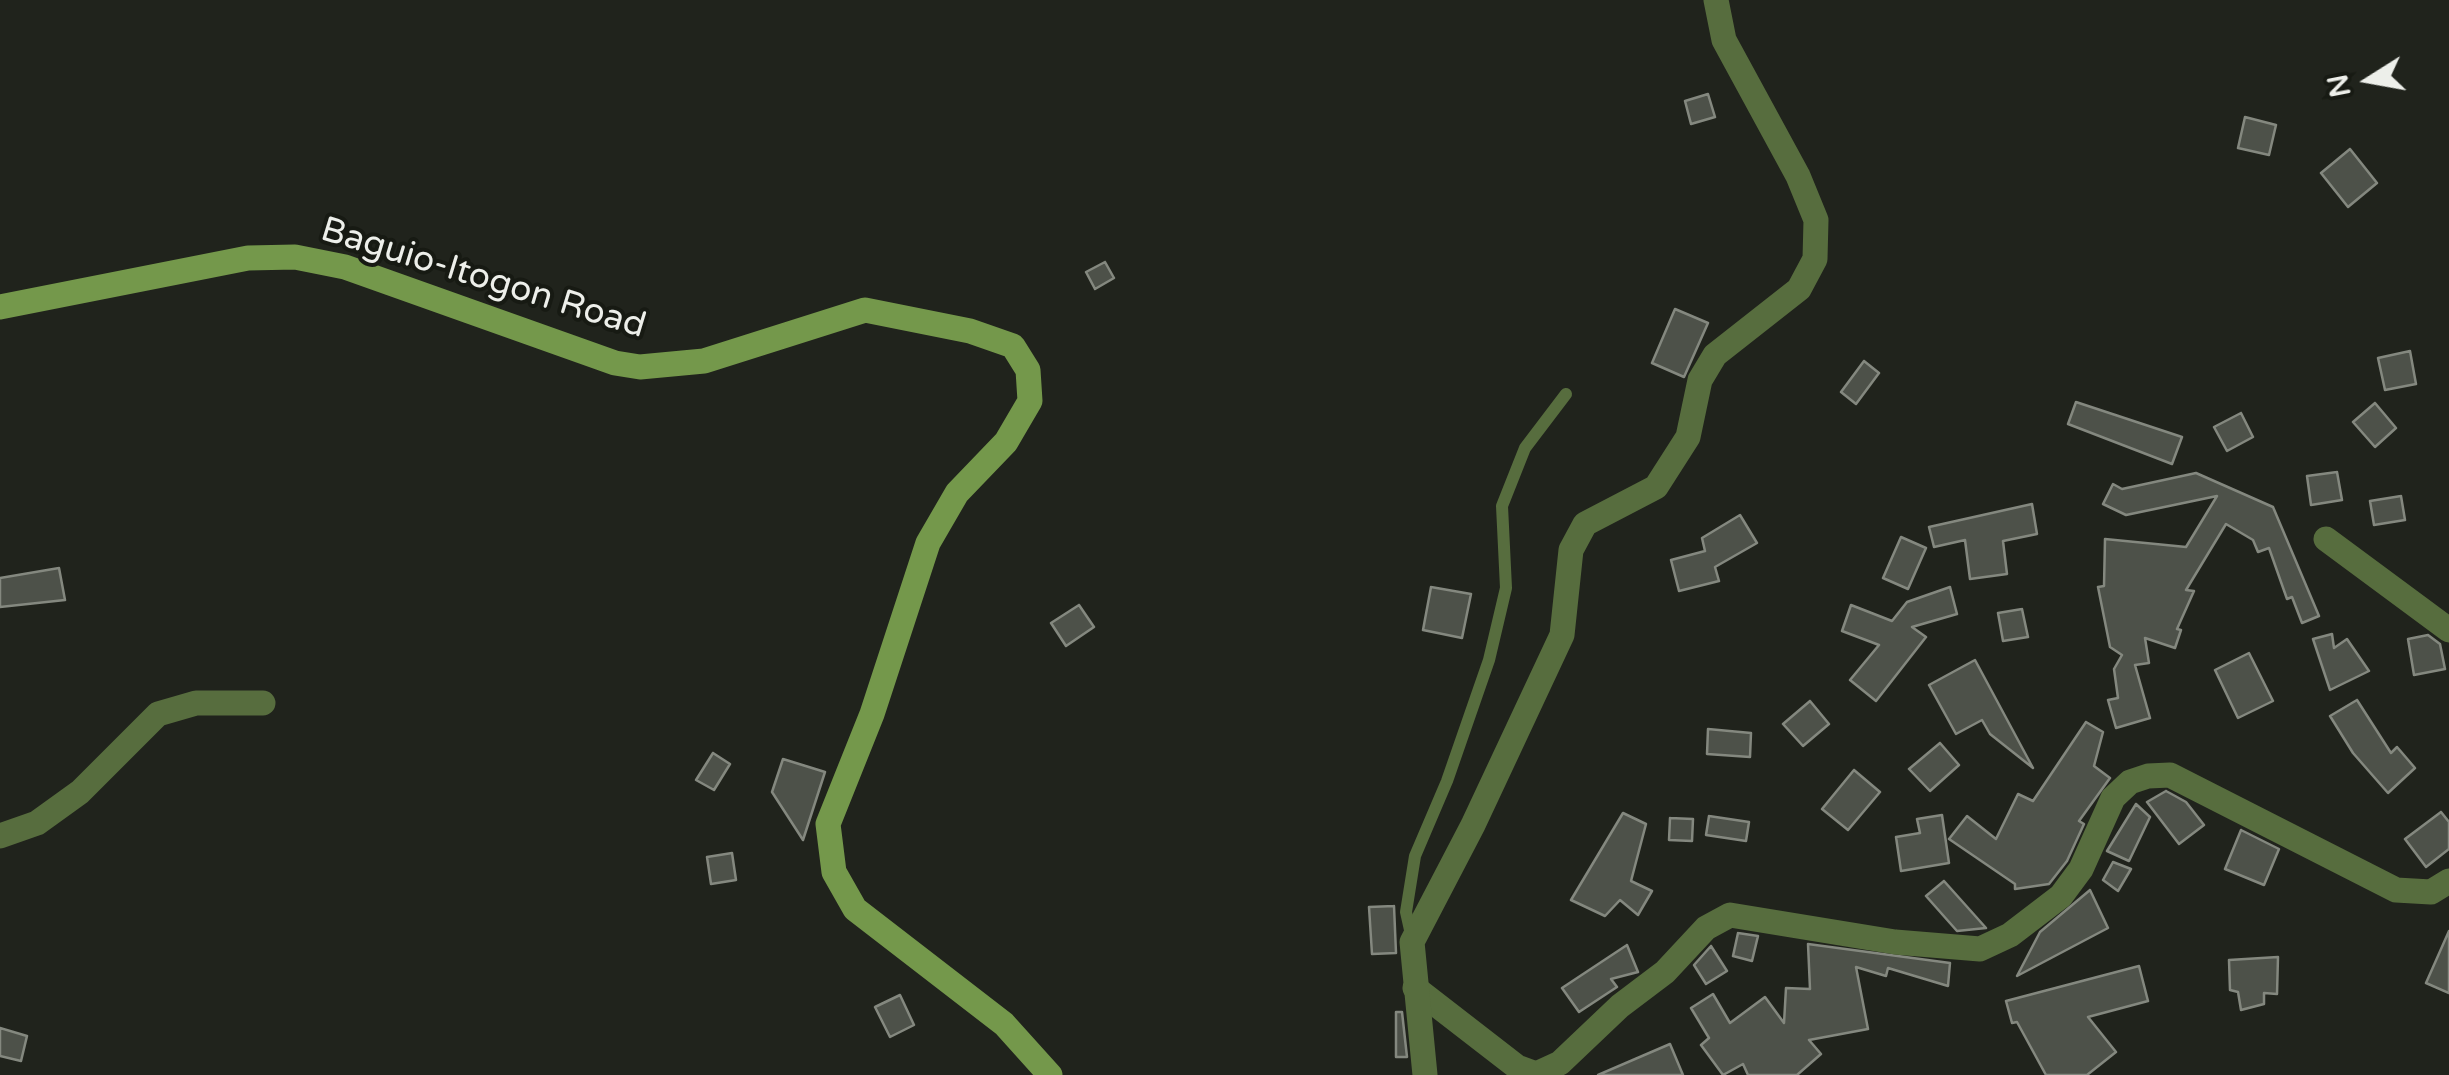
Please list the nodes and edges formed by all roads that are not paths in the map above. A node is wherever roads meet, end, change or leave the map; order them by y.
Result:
1 (1716, 0) edge
2 (0, 306) edge
3 (1566, 394) dead end
4 (2326, 539) dead end
5 (2449, 630) edge
6 (263, 703) dead end
7 (0, 836) edge
8 (2449, 880) edge
9 (1412, 942) junction
10 (1415, 988) junction
11 (1050, 1075) edge
12 (1425, 1075) edge

1 - 9 street
2 - 11 main road, Baguio-Itogon Road
3 - 9 lane
4 - 5 street
6 - 7 street
8 - 10 street
9 - 10 street
10 - 12 street

